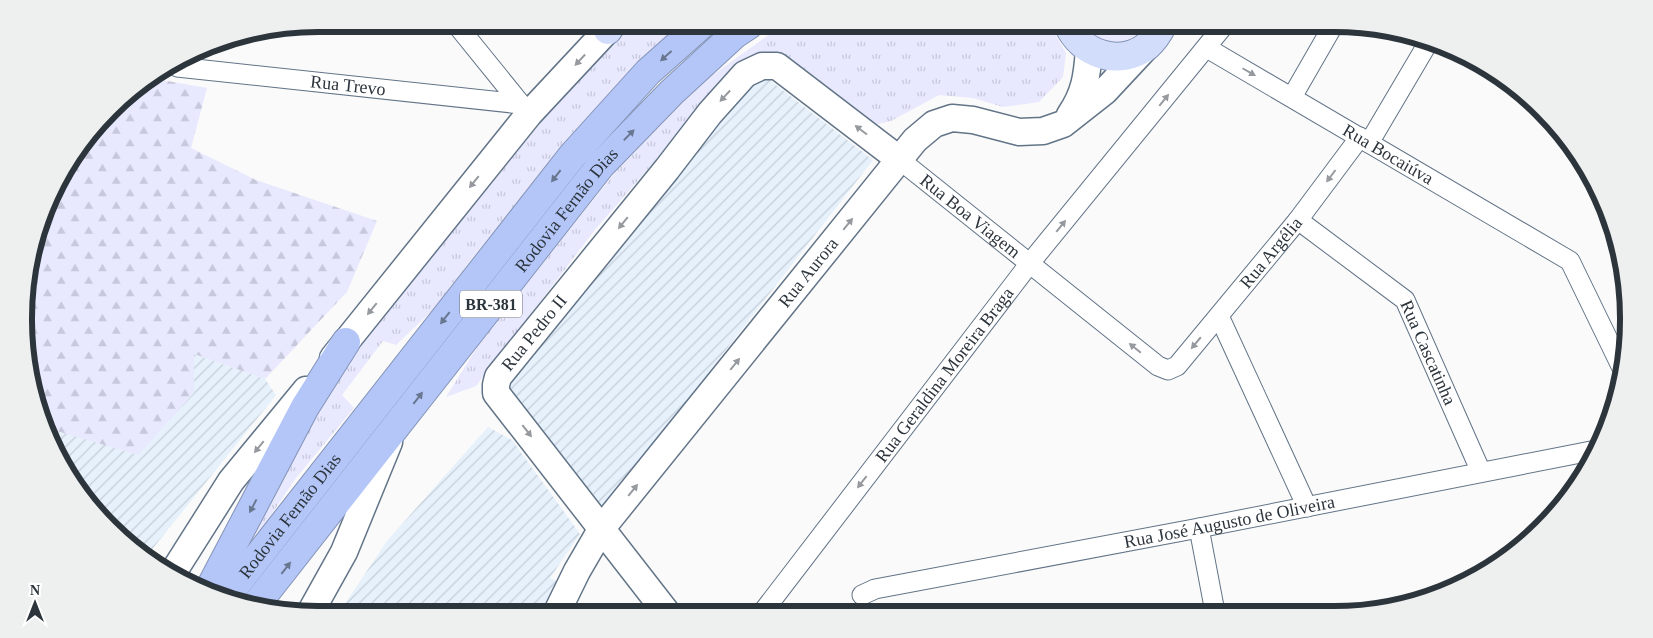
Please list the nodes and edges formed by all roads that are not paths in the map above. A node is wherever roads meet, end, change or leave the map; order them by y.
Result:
1 (462, 32) edge
2 (604, 32) edge
3 (693, 32) edge
4 (738, 32) edge
5 (1071, 32) edge
6 (1159, 32) edge
7 (1219, 32) edge
8 (1329, 32) edge
9 (1147, 46) junction
10 (1206, 48) junction
11 (1425, 48) edge
12 (1089, 50) junction
13 (762, 66) joint
14 (182, 68) edge
15 (1292, 97) junction
16 (525, 109) junction
17 (1063, 124) junction
18 (1364, 140) junction
19 (900, 160) junction
20 (1298, 220) junction
21 (1030, 263) junction
22 (1219, 316) junction
23 (346, 342) junction
24 (1618, 359) edge
25 (1176, 366) joint
26 (394, 429) junction
27 (1588, 452) edge
28 (1481, 472) junction
29 (1307, 507) junction
30 (602, 528) junction
31 (1199, 528) junction
32 (176, 567) edge
33 (212, 585) edge
34 (231, 591) edge
35 (862, 595) dead end
36 (261, 600) edge
37 (314, 606) edge
38 (560, 606) edge
39 (662, 606) edge
40 (767, 606) edge
41 (1214, 606) edge

1 - 16 street
2 -> 16 street
3 -> 34 highway, Rodovia Fernão Dias / BR-381
26 -> 4 highway, Rodovia Fernão Dias / BR-381
5 - 12 main road
6 - 9 main road
7 - 10 street, Rua Geraldina Moreira Braga
8 - 15 street
9 - 12 main road
9 - 17 street, Rua Aurora
10 -> 15 street, Rua Bocaiúva
21 -> 10 street, Rua Geraldina Moreira Braga
11 - 18 street, Rua Argélia
12 - 17 street
19 -> 13 street, Rua Boa Viagem
13 -> 30 street, Rua Pedro II
14 - 16 street, Rua Trevo
15 - 18 street, Rua Bocaiúva
16 -> 23 street
17 - 19 street, Rua Aurora
18 -> 20 street, Rua Argélia
18 - 24 street, Rua Bocaiúva
19 - 21 street, Rua Boa Viagem
30 -> 19 street, Rua Aurora
20 - 22 street, Rua Argélia
20 - 28 street, Rua Cascatinha
25 -> 21 street, Rua Boa Viagem
21 -> 40 street, Rua Geraldina Moreira Braga
22 -> 25 street, Rua Argélia
22 - 29 street
23 -> 32 street
23 -> 33 highway
36 -> 26 highway, Rodovia Fernão Dias / BR-381
26 - 37 street
27 - 28 street, Rua José Augusto de Oliveira
28 - 29 street, Rua José Augusto de Oliveira
29 - 31 street, Rua José Augusto de Oliveira
30 - 38 street, Rua Aurora
30 - 39 street, Rua Pedro II
31 - 35 street, Rua José Augusto de Oliveira
31 - 41 street

